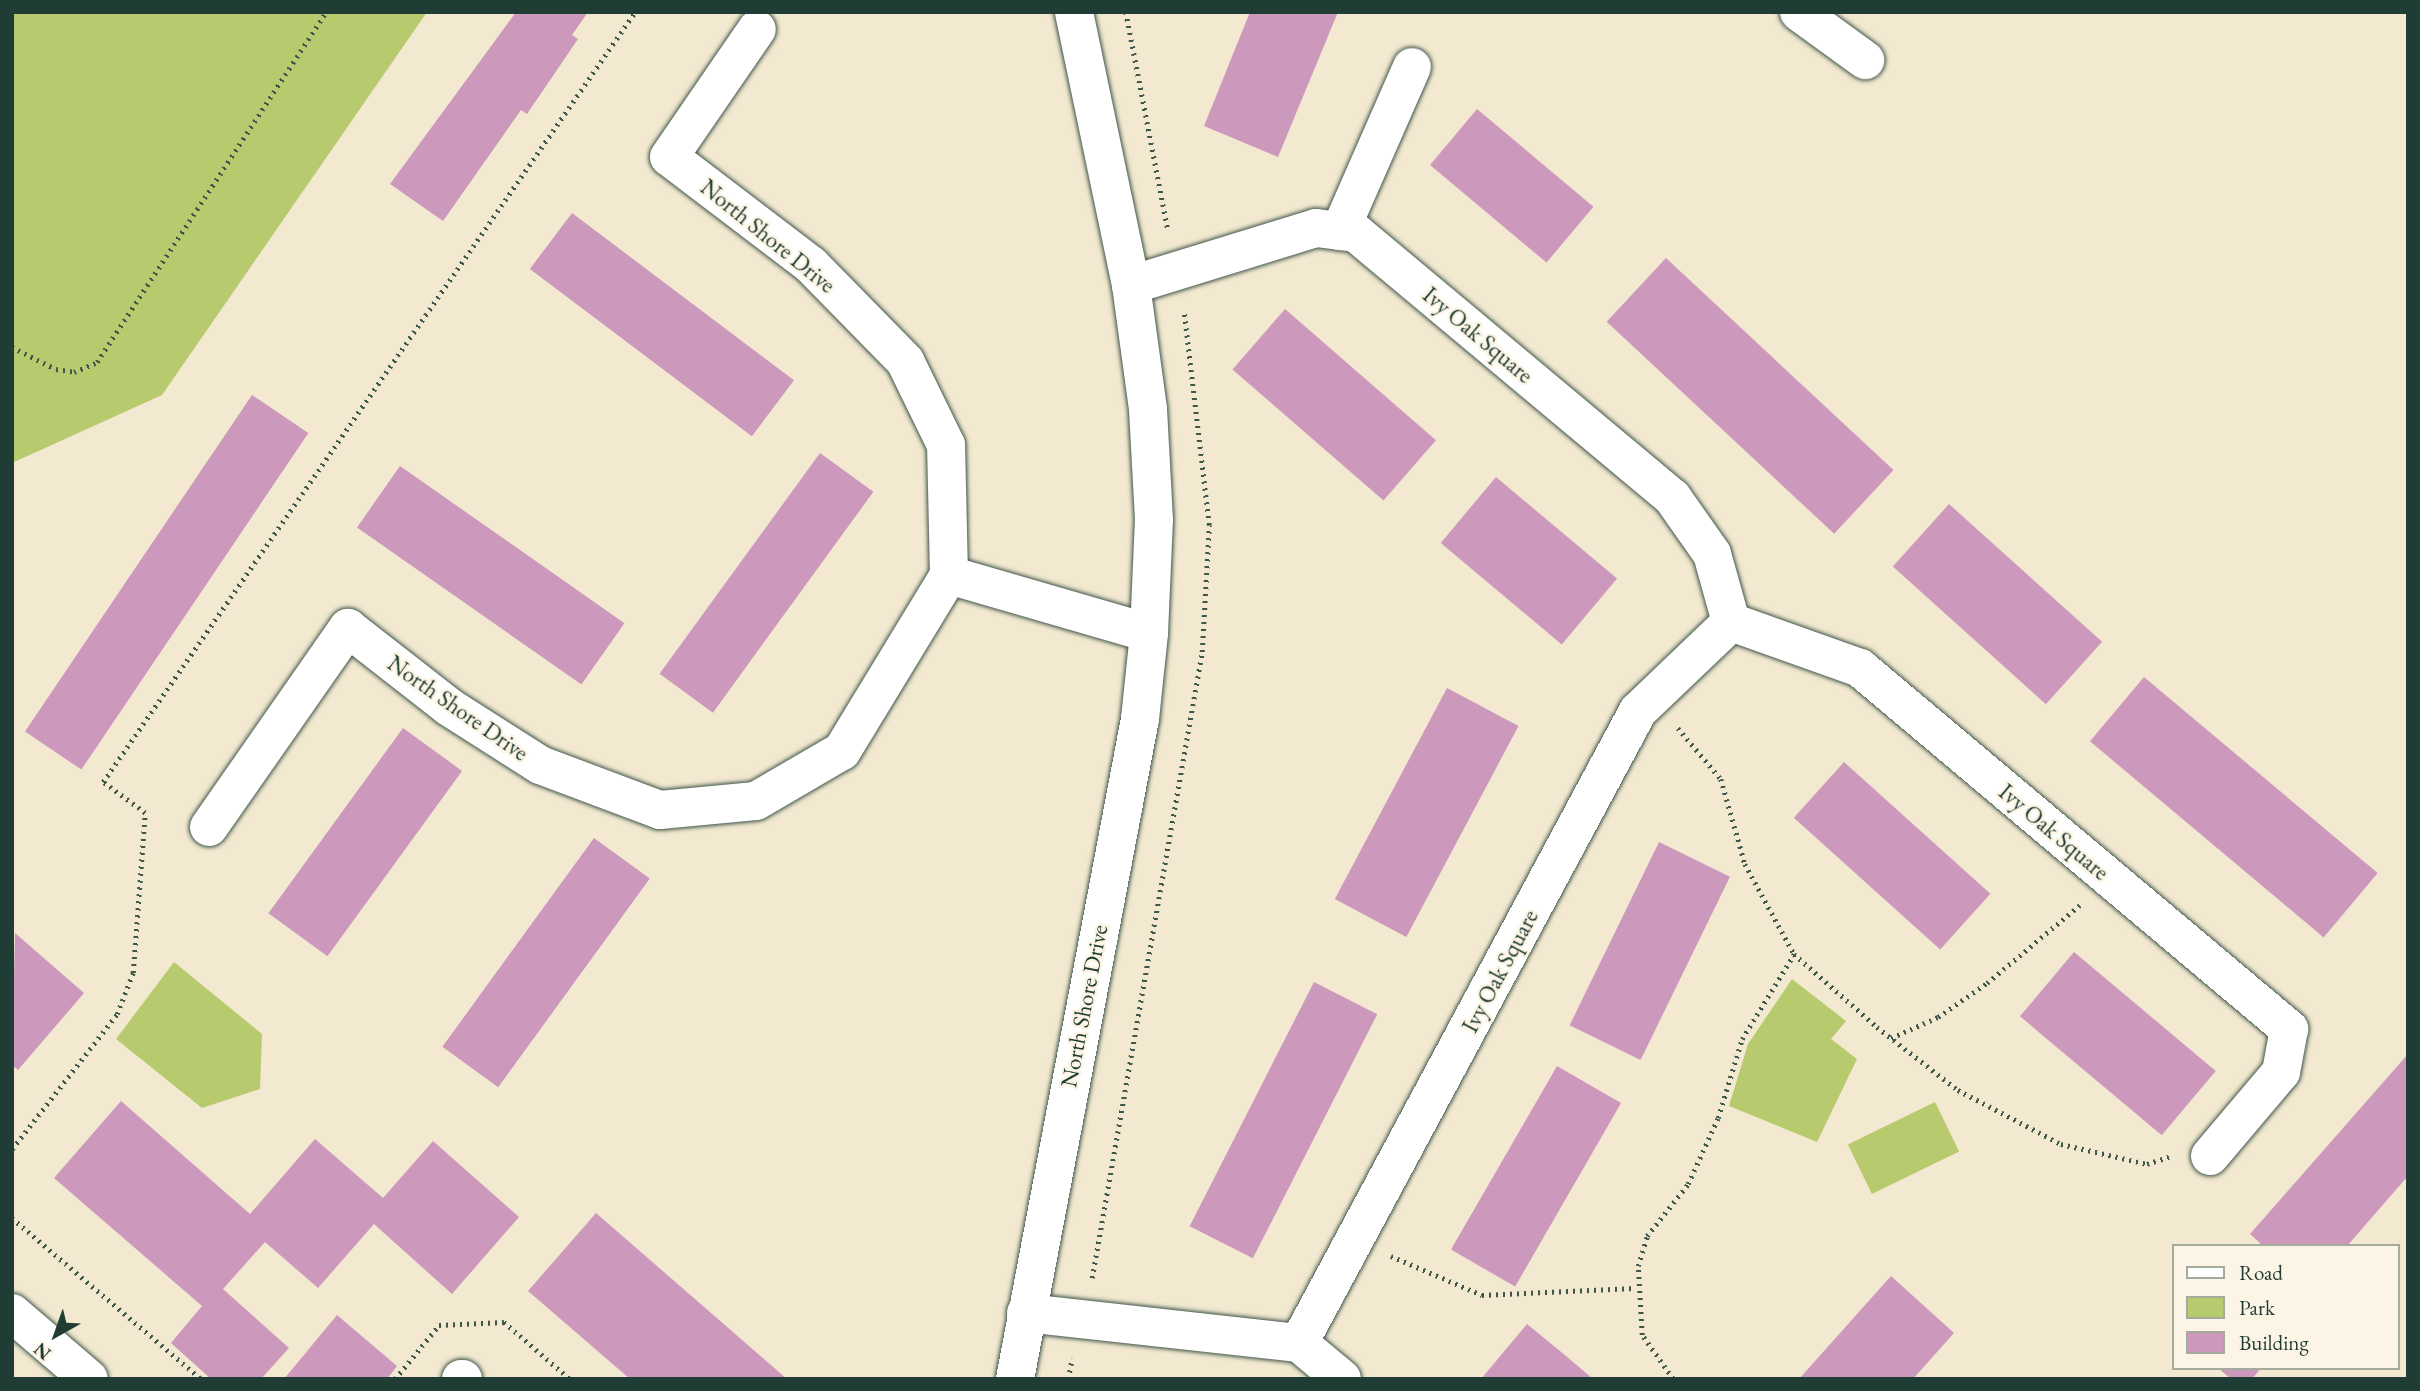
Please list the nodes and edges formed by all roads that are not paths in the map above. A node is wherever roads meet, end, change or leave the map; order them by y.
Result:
1 (1074, 12) edge
2 (1799, 12) edge
3 (757, 29) dead end
4 (1865, 60) dead end
5 (1412, 67) dead end
6 (1340, 231) junction
7 (1131, 285) junction
8 (949, 575) junction
9 (1731, 622) junction
10 (1149, 633) junction
11 (209, 827) dead end
12 (2217, 1147) road end
13 (1026, 1313) junction
14 (12, 1314) edge
15 (1299, 1343) junction
16 (89, 1379) edge
17 (1015, 1379) edge
18 (1342, 1379) edge

1 - 7 street, North Shore Drive
2 - 4 street
3 - 8 street, North Shore Drive
5 - 6 street
6 - 7 street, Ivy Oak Square
6 - 9 street, Ivy Oak Square
7 - 10 street, North Shore Drive
8 - 10 street
8 - 11 street, North Shore Drive
9 - 12 street, Ivy Oak Square
9 - 15 street, Ivy Oak Square
10 - 13 street, North Shore Drive
13 - 15 street
13 - 17 street, North Shore Drive
14 - 16 street
15 - 18 street

